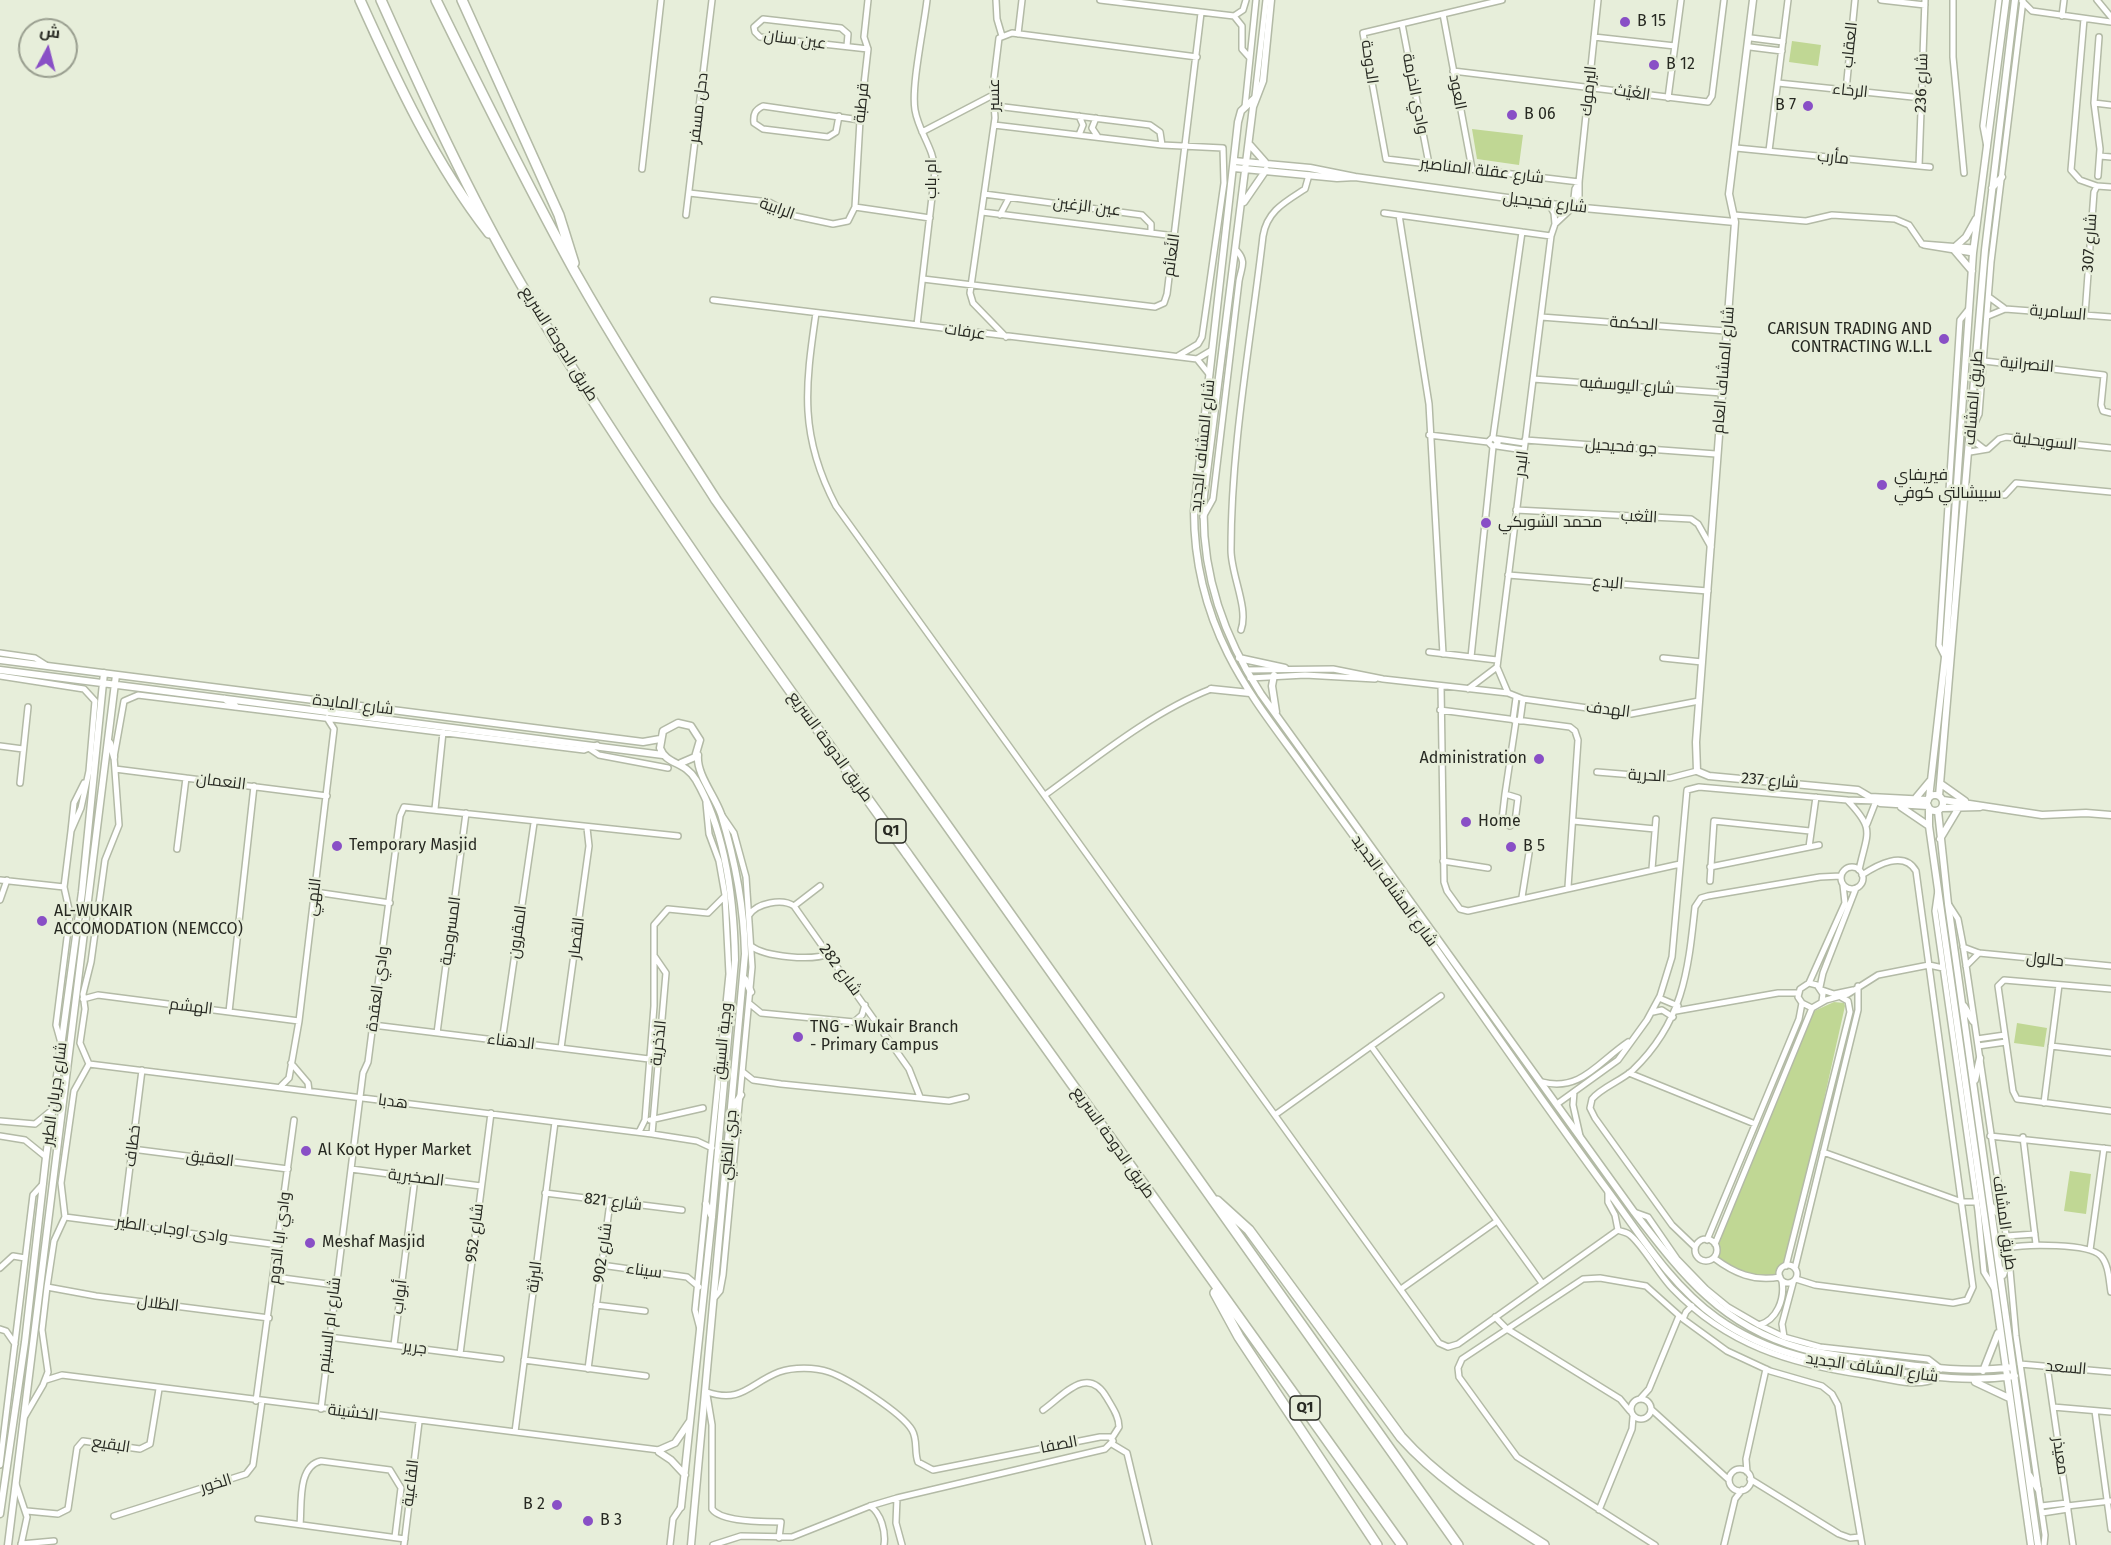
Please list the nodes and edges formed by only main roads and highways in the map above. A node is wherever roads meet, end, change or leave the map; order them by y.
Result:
1 (360, 0) edge
2 (381, 0) edge
3 (436, 0) edge
4 (462, 0) edge
5 (502, 249) junction
6 (577, 274) junction
7 (1210, 1195) junction
8 (1205, 1272) junction
9 (1377, 1545) edge
10 (1402, 1545) edge
11 (1458, 1545) edge
12 (1544, 1545) edge

1 - 5 highway
2 - 5 highway, طريق الدوحة السريع
3 - 6 highway
4 - 6 highway
5 - 8 highway, طريق الدوحة السريع / Q1
6 - 7 highway
7 - 11 highway
7 - 12 highway
8 - 9 highway
8 - 10 highway, طريق الدوحة السريع / Q1

